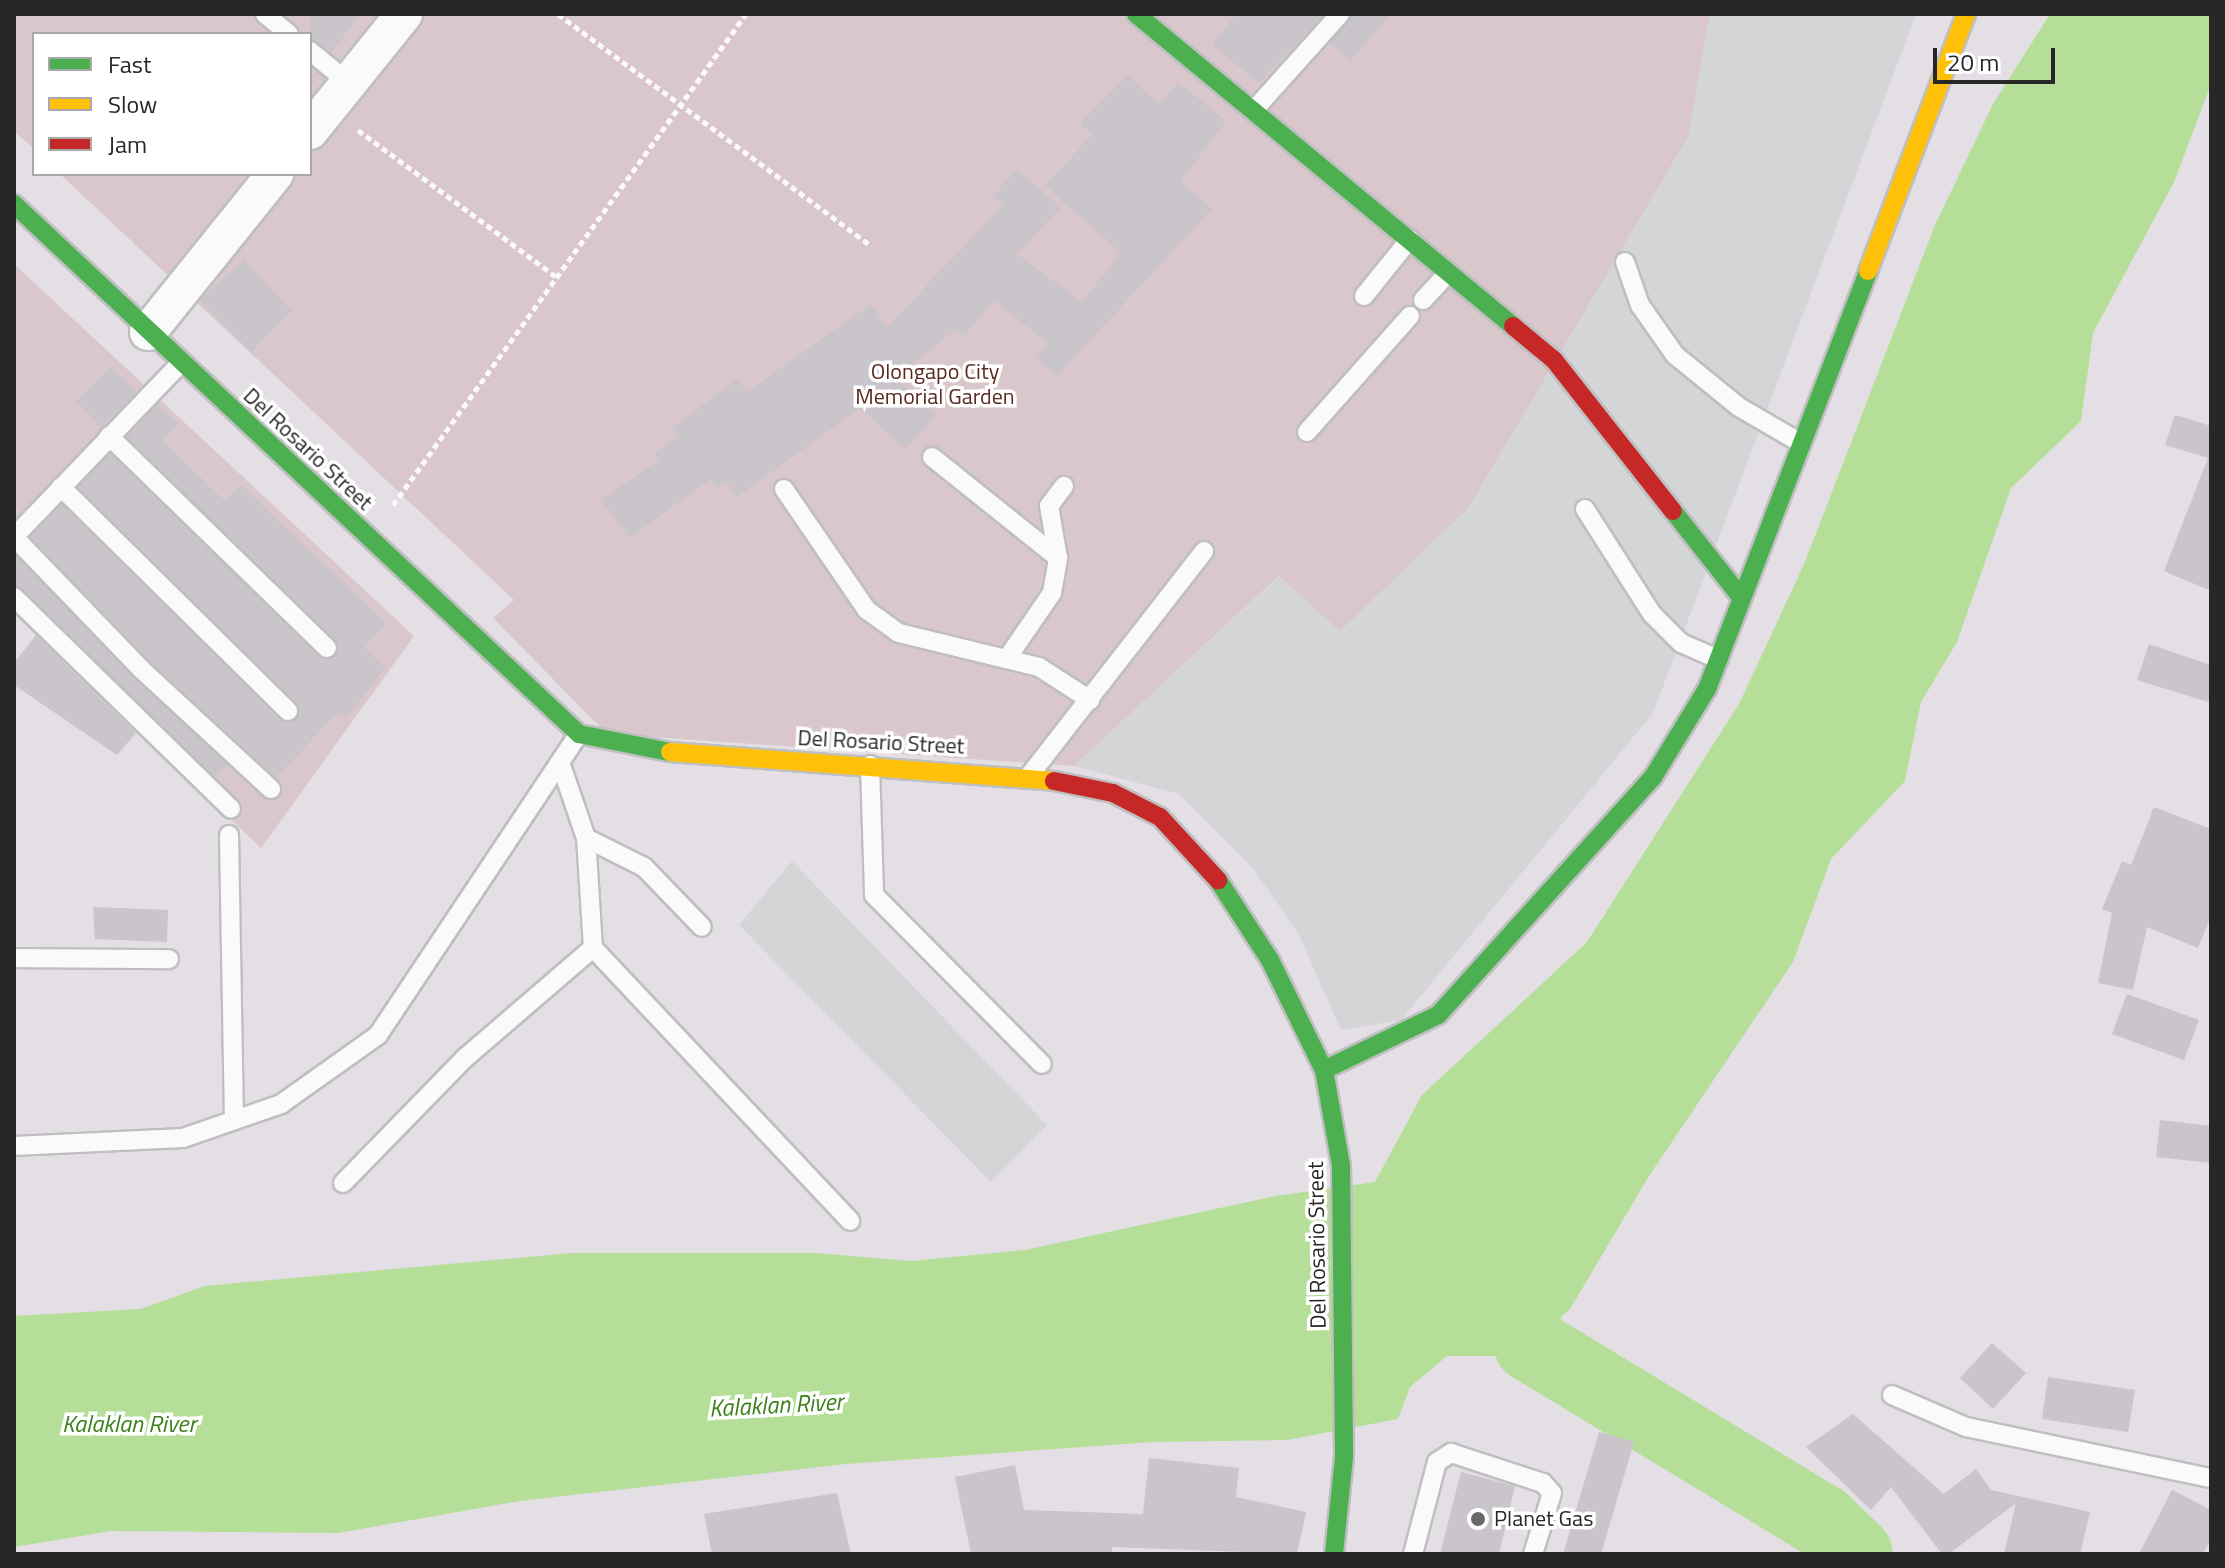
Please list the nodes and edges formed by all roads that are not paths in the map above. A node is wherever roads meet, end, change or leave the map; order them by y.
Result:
1 (265, 14) edge
2 (404, 14) edge
3 (1136, 14) edge
4 (1340, 14) edge
5 (1966, 14) edge
6 (287, 32) edge
7 (312, 57) edge
8 (329, 107) edge
9 (1253, 111) junction
10 (273, 176) edge
11 (14, 204) edge
12 (1410, 239) junction
13 (1625, 262) dead end
14 (1448, 273) junction
15 (1364, 296) dead end
16 (1423, 300) dead end
17 (1410, 316) dead end
18 (148, 332) junction
19 (181, 363) junction
20 (1307, 432) dead end
21 (109, 436) junction
22 (1799, 442) junction
23 (932, 457) dead end
24 (1064, 486) dead end
25 (61, 487) junction
26 (784, 489) dead end
27 (1585, 509) dead end
28 (14, 537) edge
29 (1204, 551) dead end
30 (1058, 558) junction
31 (14, 597) edge
32 (1741, 597) junction
33 (327, 648) dead end
34 (1008, 657) junction
35 (1718, 659) junction
36 (1090, 700) junction
37 (288, 711) dead end
38 (579, 734) junction
39 (560, 762) junction
40 (870, 765) junction
41 (1029, 776) junction
42 (271, 789) dead end
43 (231, 809) dead end
44 (229, 835) dead end
45 (586, 838) junction
46 (702, 927) dead end
47 (593, 948) junction
48 (14, 958) edge
49 (169, 959) dead end
50 (1042, 1064) dead end
51 (1324, 1070) junction
52 (234, 1120) junction
53 (14, 1146) edge
54 (343, 1183) dead end
55 (850, 1221) dead end
56 (1892, 1395) dead end
57 (2211, 1478) edge
58 (1334, 1554) edge
59 (1413, 1554) edge
60 (1533, 1554) edge

1 - 6 lane
2 - 8 street
3 - 9 main road
4 - 9 lane
5 - 22 main road
7 - 8 lane
9 - 12 main road
10 - 18 street
11 - 18 main road, Del Rosario Street
12 - 14 main road
12 - 15 lane
13 - 22 lane
14 - 16 lane
14 - 32 main road
17 - 20 lane
18 - 19 main road, Del Rosario Street
19 - 21 lane
19 - 38 main road, Del Rosario Street
21 - 25 lane
21 - 33 lane
22 - 32 main road
23 - 30 lane
24 - 30 lane
25 - 28 lane
25 - 37 lane
26 - 34 lane
27 - 35 lane
28 - 42 lane
29 - 36 lane
30 - 34 lane
31 - 43 lane
32 - 35 main road
34 - 36 lane
35 - 51 main road
36 - 41 lane
38 - 39 lane
38 - 40 main road, Del Rosario Street
39 - 45 lane
39 - 52 lane
40 - 41 main road, Del Rosario Street
40 - 50 lane
41 - 51 main road, Del Rosario Street
44 - 52 lane
45 - 46 lane
45 - 47 lane
47 - 54 lane
47 - 55 lane
48 - 49 lane
51 - 58 main road, Del Rosario Street
52 - 53 lane
56 - 57 lane
59 - 60 lane

